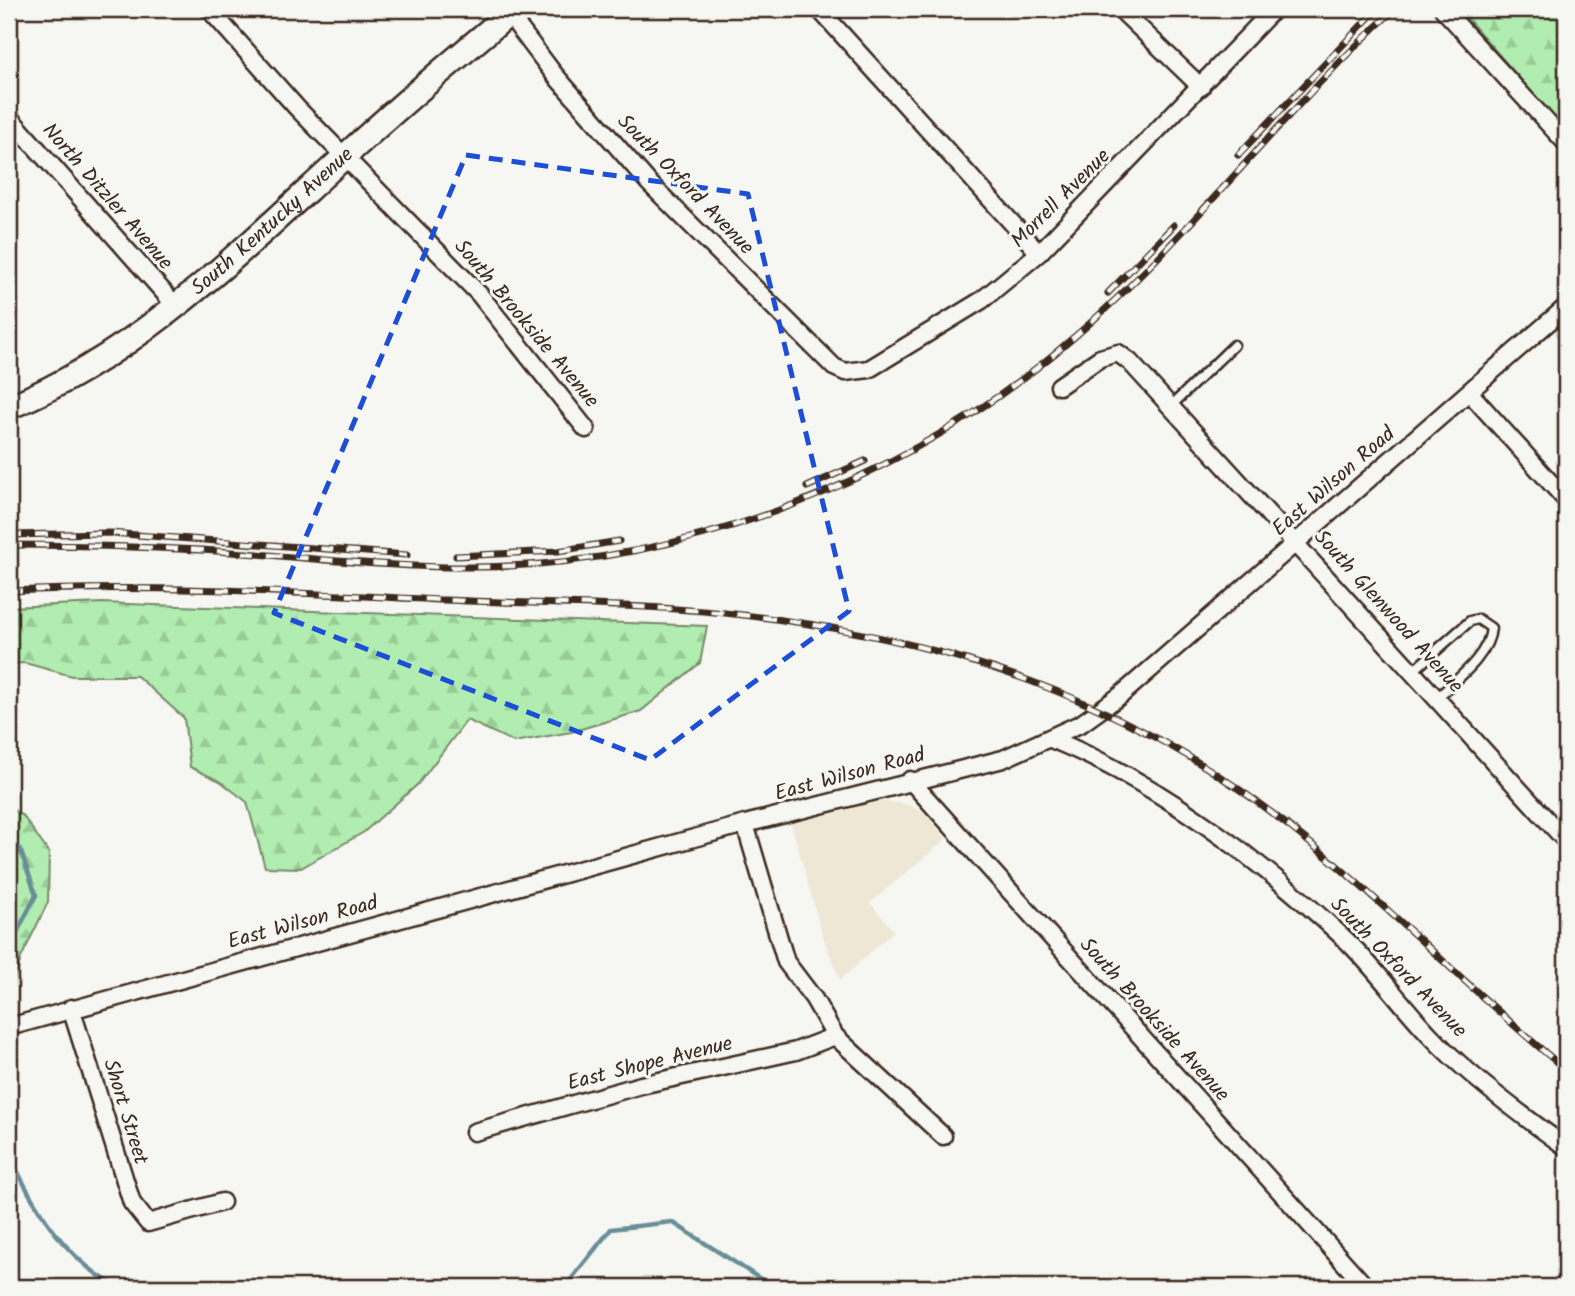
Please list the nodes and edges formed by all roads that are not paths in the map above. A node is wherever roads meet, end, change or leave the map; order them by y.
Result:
1 (209, 9) edge
2 (819, 9) edge
3 (1120, 9) edge
4 (1274, 9) edge
5 (1443, 9) edge
6 (510, 11) edge
7 (1201, 87) junction
8 (9, 117) edge
9 (1566, 143) edge
10 (345, 155) junction
11 (1040, 253) junction
12 (174, 306) junction
13 (1566, 307) edge
14 (1234, 345) dead end
15 (845, 372) joint
16 (1059, 386) dead end
17 (1469, 392) junction
18 (1171, 406) junction
19 (9, 407) edge
20 (586, 429) dead end
21 (1566, 500) edge
22 (1297, 543) junction
23 (1413, 671) junction
24 (1437, 698) junction
25 (1051, 739) junction
26 (910, 780) junction
27 (745, 824) junction
28 (1566, 841) edge
29 (71, 1008) junction
30 (9, 1027) edge
31 (835, 1036) junction
32 (474, 1132) dead end
33 (943, 1136) dead end
34 (1566, 1147) edge
35 (222, 1202) dead end
36 (1367, 1287) edge

1 - 10 street, South Brookside Avenue
2 - 11 street
3 - 7 street
4 - 7 street, Morrell Avenue
5 - 9 street
6 - 10 street, South Kentucky Avenue
6 - 15 street, South Oxford Avenue
7 - 11 street, Morrell Avenue
8 - 12 street, North Ditzler Avenue
10 - 12 street, South Kentucky Avenue
10 - 20 street, South Brookside Avenue
11 - 15 street, Morrell Avenue
12 - 19 street, South Kentucky Avenue
13 - 17 street, East Wilson Road
14 - 18 lane
16 - 18 street, South Glenwood Avenue
17 - 21 street
17 - 22 street, East Wilson Road
18 - 22 street, South Glenwood Avenue
22 - 23 street, South Glenwood Avenue
22 - 25 street, East Wilson Road
23 - 24 street, South Glenwood Avenue
23 - 24 lane
24 - 28 street, South Glenwood Avenue
25 - 26 street, East Wilson Road
25 - 34 street, South Oxford Avenue
26 - 27 street, East Wilson Road
26 - 36 street, South Brookside Avenue
27 - 29 street, East Wilson Road
27 - 31 street
29 - 30 street, East Wilson Road
29 - 35 street, Short Street
31 - 32 street, East Shope Avenue
31 - 33 street

